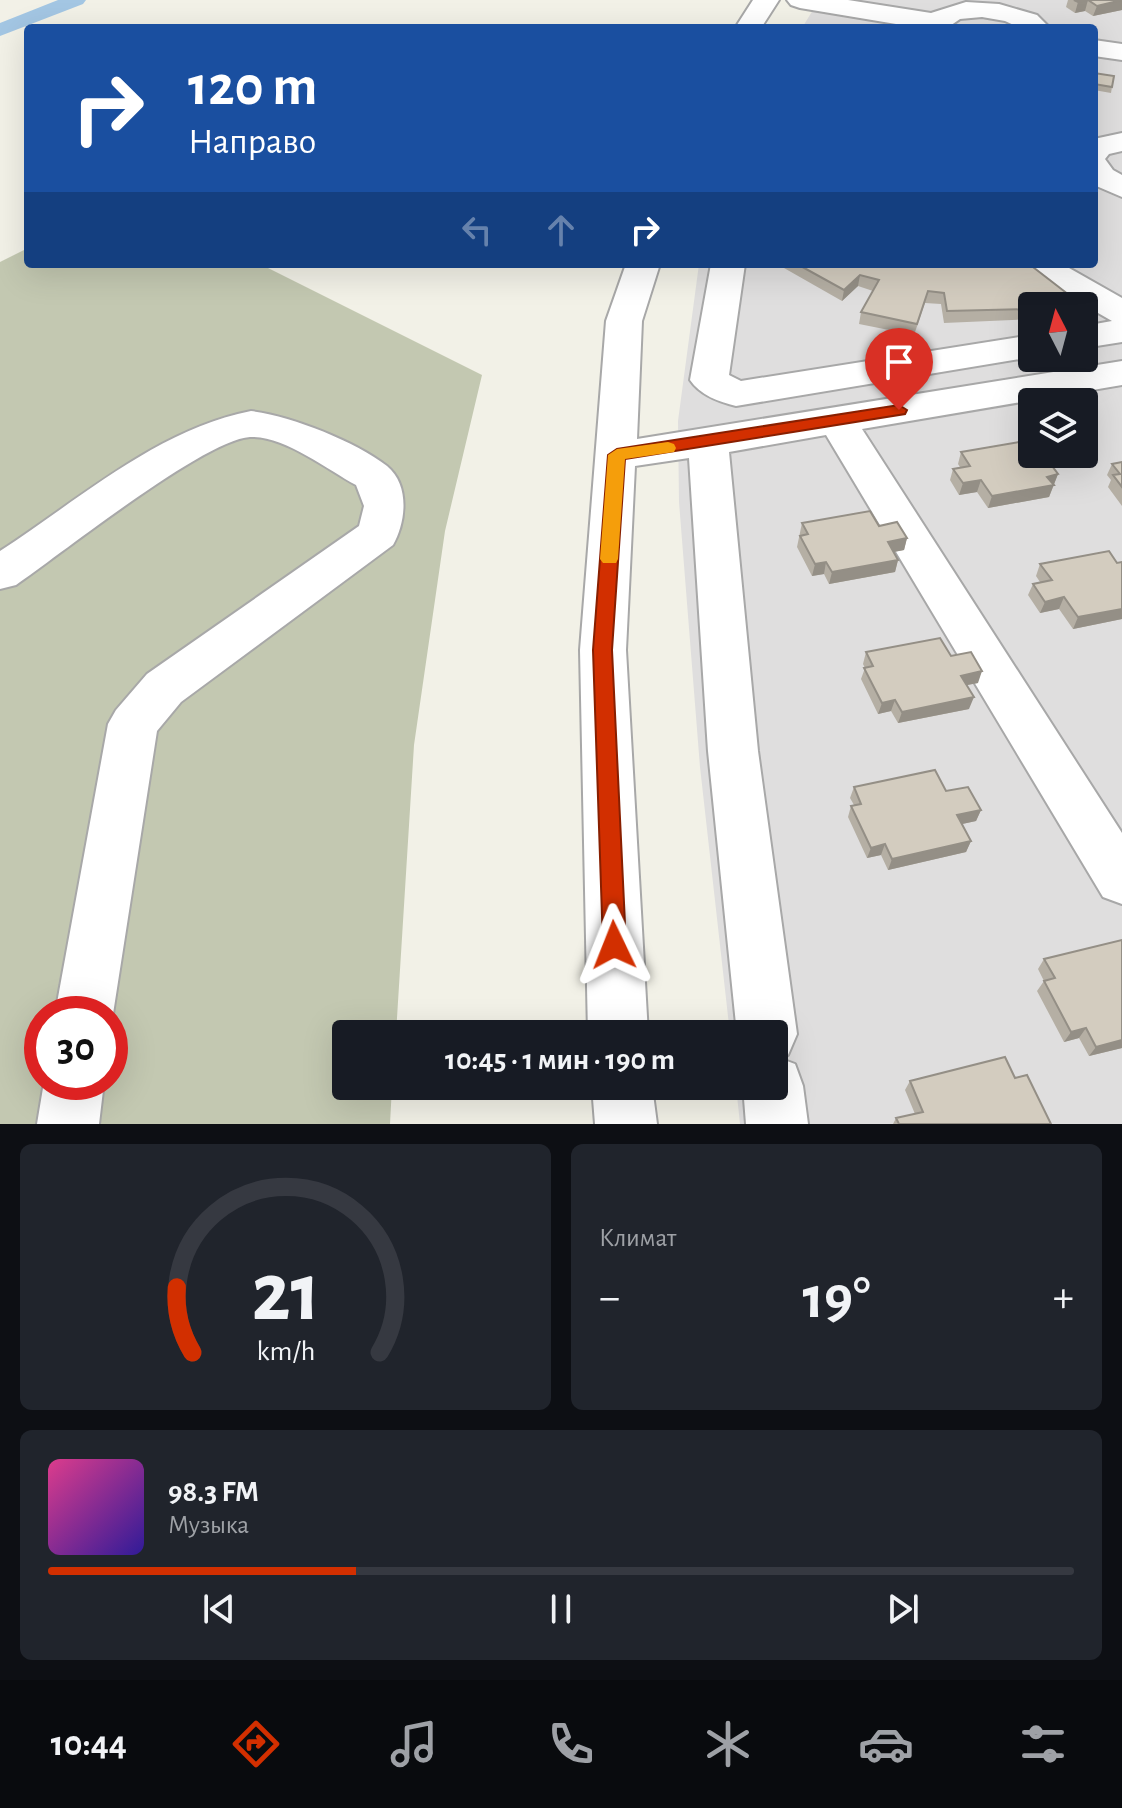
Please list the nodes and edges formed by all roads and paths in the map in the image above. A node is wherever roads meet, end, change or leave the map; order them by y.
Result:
1 (766, 0) edge
2 (800, 0) edge
3 (842, 3) edge
4 (997, 4) edge
5 (866, 20) edge
6 (751, 24) edge
7 (920, 24) edge
8 (936, 24) edge
9 (1031, 24) edge
10 (1098, 49) edge
11 (1122, 52) edge
12 (1122, 142) edge
13 (1098, 147) edge
14 (1098, 172) edge
15 (1122, 187) edge
16 (1122, 195) edge
17 (1098, 198) edge
18 (642, 268) edge
19 (727, 268) edge
20 (1044, 268) edge
21 (1122, 313) edge
22 (1098, 347) edge
23 (1018, 348) edge
24 (1121, 364) edge
25 (837, 421) junction
26 (708, 442) junction
27 (617, 455) junction
28 (0, 573) edge
29 (1122, 880) edge
30 (87, 996) edge
31 (617, 1020) edge
32 (765, 1020) edge
33 (71, 1100) edge
34 (623, 1100) edge
35 (774, 1100) edge
36 (68, 1124) edge
37 (626, 1124) edge
38 (777, 1124) edge

1 - 6 street
2 - 3 street
3 - 5 street
4 - 8 street
4 - 9 street
5 - 7 street
10 - 11 street
12 - 13 street
14 - 15 street
16 - 17 street
18 - 27 street
19 - 23 street
20 - 21 street
22 - 24 street
24 - 25 street
25 - 26 street
25 - 29 street
26 - 27 street
26 - 32 street
27 - 31 street
28 - 30 street
33 - 36 street
34 - 37 street
35 - 38 street

